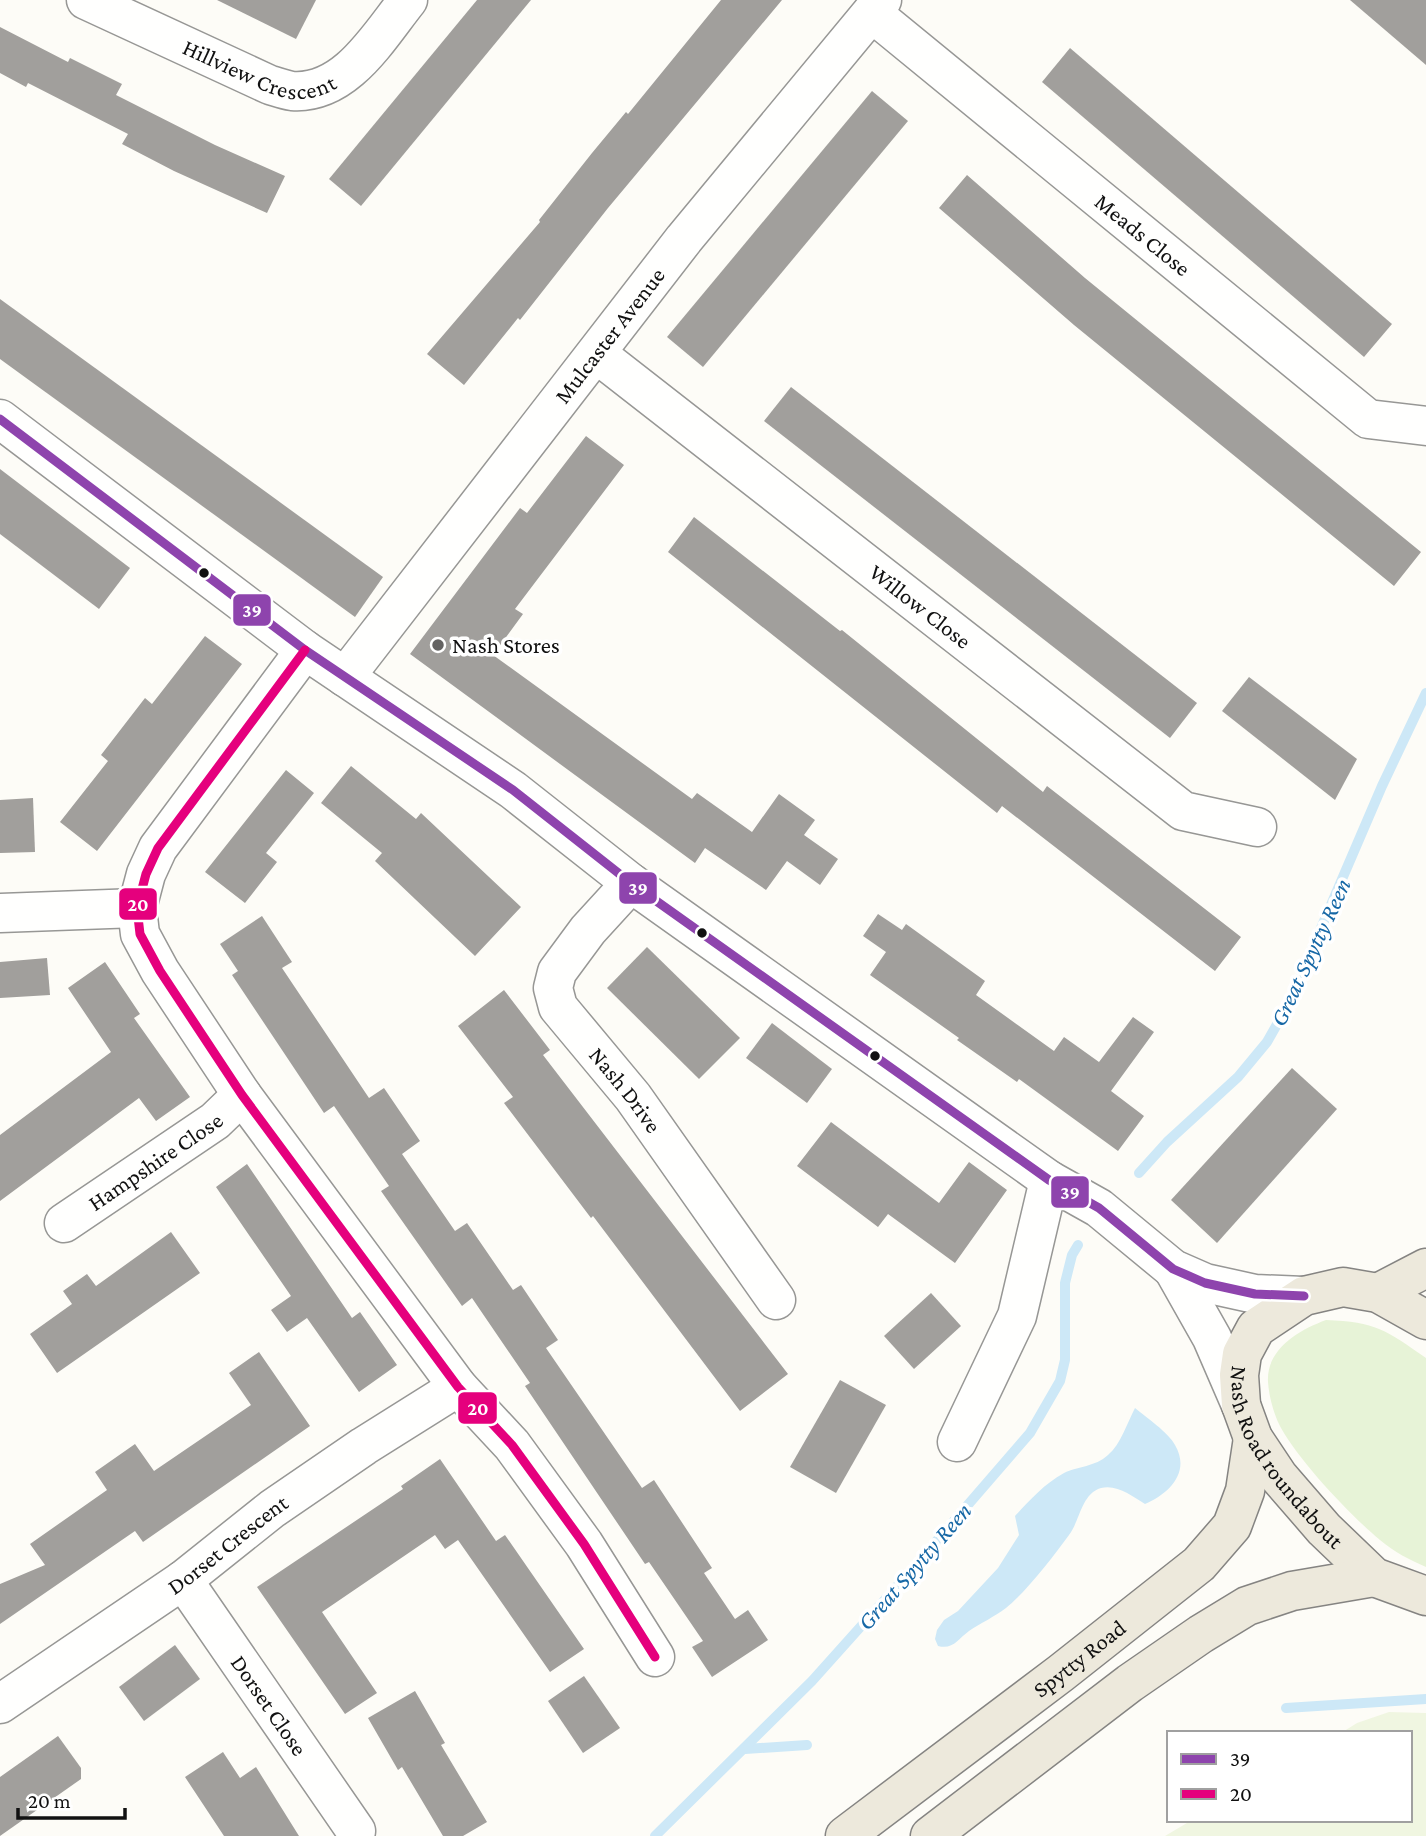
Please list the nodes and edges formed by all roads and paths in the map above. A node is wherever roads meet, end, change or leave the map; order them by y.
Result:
1 (86, 0) edge
2 (408, 0) edge
3 (877, 6) edge
4 (597, 354) junction
5 (0, 419) edge
6 (1426, 426) edge
7 (305, 650) junction
8 (345, 677) junction
9 (1257, 827) dead end
10 (631, 883) junction
11 (137, 908) junction
12 (0, 913) edge
13 (242, 1095) junction
14 (1049, 1180) junction
15 (64, 1223) dead end
16 (1426, 1268) edge
17 (1173, 1269) junction
18 (1378, 1293) junction
19 (1304, 1296) junction
20 (776, 1300) dead end
21 (1426, 1321) edge
22 (458, 1388) junction
23 (1247, 1422) junction
24 (957, 1442) dead end
25 (1374, 1577) junction
26 (183, 1580) junction
27 (1426, 1596) edge
28 (655, 1657) dead end
29 (0, 1704) edge
30 (356, 1831) dead end
31 (845, 1836) edge
32 (930, 1836) edge

1 - 2 street, Hillview Crescent
3 - 4 street, Mulcaster Avenue
3 - 6 street, Meads Close
4 - 8 street, Mulcaster Avenue
4 - 9 street, Willow Close
5 - 7 street
7 - 8 street
7 - 11 street
8 - 10 street
10 - 14 street
10 - 20 street, Nash Drive
11 - 12 street
11 - 13 street
13 - 15 street, Hampshire Close
13 - 22 street
14 - 17 street
14 - 24 street
16 - 18 main road
17 - 19 street
17 - 23 street
18 - 19 main road, Nash Road roundabout
18 - 21 main road, Nash Road roundabout
19 - 23 main road, Nash Road roundabout
22 - 26 street, Dorset Crescent
22 - 28 street
23 - 25 main road, Nash Road roundabout
23 - 31 main road, Spytty Road
25 - 27 main road, Nash Road roundabout
25 - 32 main road
26 - 29 street, Dorset Crescent
26 - 30 street, Dorset Close

